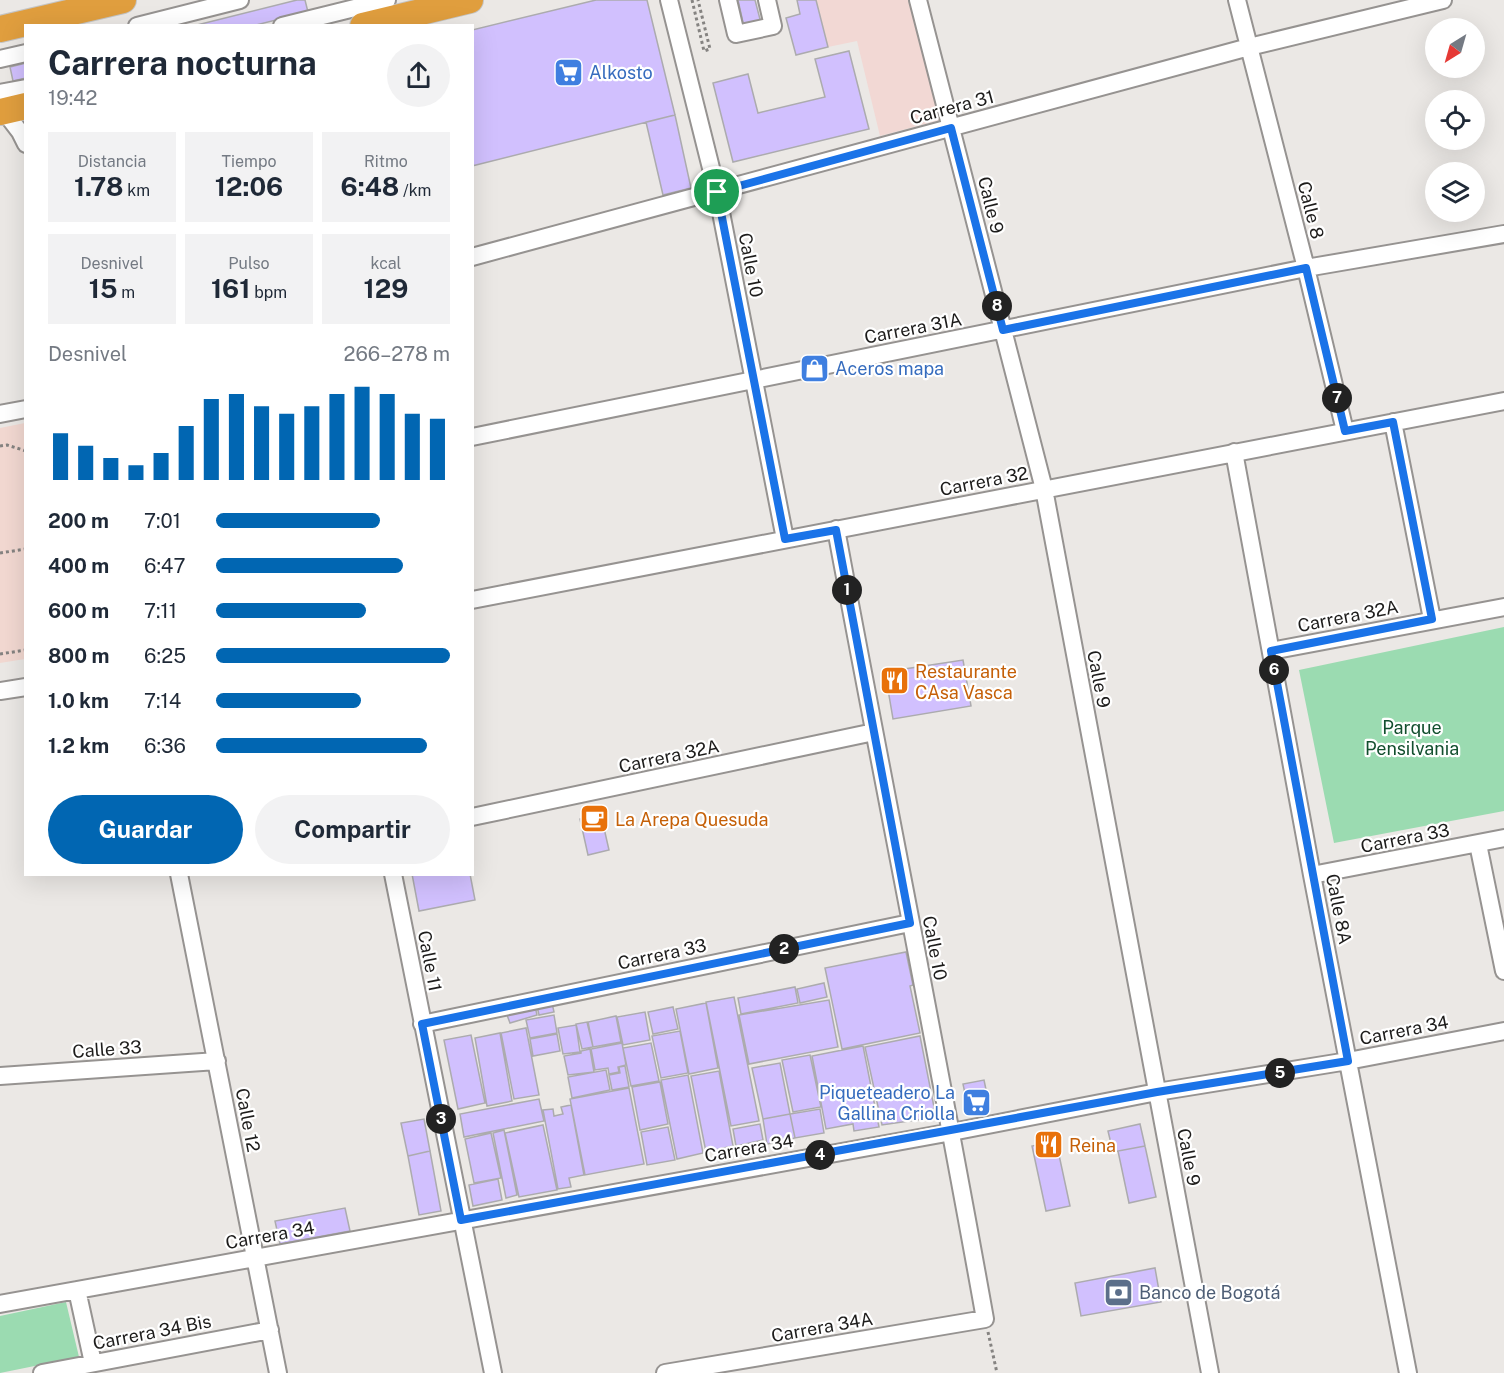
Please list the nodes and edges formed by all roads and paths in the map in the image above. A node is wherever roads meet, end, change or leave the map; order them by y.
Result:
1 (123, 0) edge
2 (240, 0) edge
3 (387, 0) edge
4 (470, 0) edge
5 (669, 0) edge
6 (692, 0) edge
7 (698, 0) edge
8 (728, 0) edge
9 (767, 0) edge
10 (918, 0) edge
11 (1237, 0) edge
12 (1443, 0) edge
13 (145, 24) edge
14 (290, 24) edge
15 (371, 24) edge
16 (0, 29) edge
17 (1250, 47) junction
18 (24, 53) edge
19 (0, 59) edge
20 (24, 90) edge
21 (7, 105) edge
22 (951, 128) junction
23 (24, 140) edge
24 (717, 192) junction
25 (1504, 234) edge
26 (474, 256) edge
27 (1306, 268) junction
28 (1003, 330) junction
29 (754, 380) junction
30 (1504, 400) edge
31 (24, 409) edge
32 (0, 414) edge
33 (1393, 422) junction
34 (1345, 431) junction
35 (474, 437) edge
36 (0, 446) edge
37 (24, 451) edge
38 (1234, 452) junction
39 (1044, 489) junction
40 (836, 530) junction
41 (785, 539) junction
42 (24, 549) edge
43 (0, 553) edge
44 (474, 600) edge
45 (1504, 607) edge
46 (1432, 619) junction
47 (24, 650) edge
48 (1271, 651) junction
49 (0, 654) edge
50 (24, 687) edge
51 (0, 691) edge
52 (874, 732) junction
53 (474, 817) edge
54 (1504, 838) edge
55 (1478, 844) junction
56 (1312, 875) junction
57 (179, 876) edge
58 (393, 876) edge
59 (910, 923) junction
60 (1504, 971) edge
61 (422, 1024) junction
62 (1504, 1030) edge
63 (217, 1061) junction
64 (1348, 1061) junction
65 (0, 1076) edge
66 (1157, 1092) junction
67 (952, 1132) junction
68 (461, 1220) junction
69 (256, 1257) junction
70 (77, 1290) junction
71 (0, 1304) edge
72 (985, 1319) junction
73 (270, 1330) junction
74 (93, 1363) junction
75 (42, 1373) edge
76 (278, 1373) edge
77 (493, 1373) edge
78 (665, 1373) edge
79 (997, 1373) edge
80 (1210, 1373) edge
81 (1408, 1373) edge

1 - 16 highway
2 - 13 street
3 - 14 street
4 - 15 highway
5 - 24 street, Calle 10
6 - 7 path
8 - 9 street
10 - 22 street, Calle 9
11 - 17 street, Calle 8
12 - 17 street, Carrera 31
17 - 22 street, Carrera 31
17 - 27 street, Calle 8
18 - 19 street
20 - 21 street
21 - 23 street
22 - 24 street, Carrera 31
22 - 28 street, Calle 9
24 - 26 street, Carrera 31
24 - 29 street, Calle 10
25 - 27 street, Carrera 31A
27 - 28 street, Carrera 31A
27 - 34 street, Calle 8
28 - 29 street, Carrera 31A
28 - 39 street, Calle 9
29 - 35 street, Carrera 31A
29 - 41 street, Calle 10
30 - 33 street, Carrera 32
31 - 32 street
33 - 34 street, Carrera 32
33 - 46 street
34 - 38 street, Carrera 32
36 - 37 path
38 - 39 street, Carrera 32
38 - 48 street, Calle 8A
39 - 40 street, Carrera 32
39 - 66 street, Calle 9
40 - 41 street, Carrera 32
40 - 52 street, Calle 10
41 - 44 street, Carrera 32
42 - 43 path
45 - 46 street, Carrera 32A
46 - 48 street, Carrera 32A
47 - 49 path
48 - 56 street, Calle 8A
50 - 51 street
52 - 53 street, Carrera 32A
52 - 59 street, Calle 10
54 - 55 street, Carrera 33
55 - 56 street, Carrera 33
55 - 60 street
56 - 64 street, Calle 8A
57 - 63 street, Calle 12
58 - 61 street, Calle 11
59 - 61 street, Carrera 33
59 - 67 street, Calle 10
61 - 68 street, Calle 11
62 - 64 street, Carrera 34
63 - 65 street, Calle 33
63 - 69 street, Calle 12
64 - 66 street, Carrera 34
64 - 81 street, Calle 8A
66 - 67 street, Carrera 34
66 - 80 street, Calle 9
67 - 68 street, Carrera 34
67 - 72 street, Calle 10
68 - 69 street, Carrera 34
68 - 77 street, Calle 11
69 - 70 street, Carrera 34
69 - 73 street, Calle 12
70 - 71 street, Carrera 34
70 - 74 street
72 - 78 street, Carrera 34A
72 - 79 path
73 - 74 street, Carrera 34 Bis
73 - 76 street, Calle 12
74 - 75 street, Carrera 34 Bis

